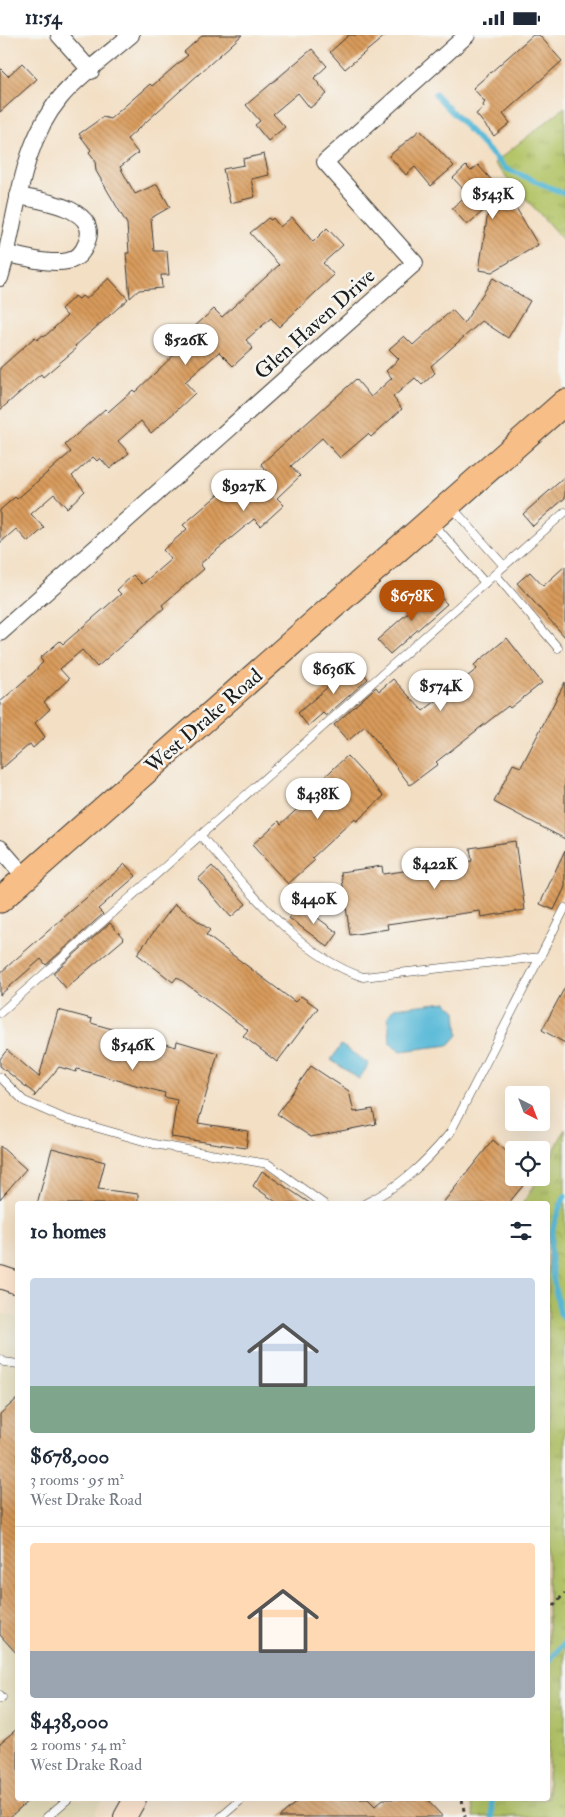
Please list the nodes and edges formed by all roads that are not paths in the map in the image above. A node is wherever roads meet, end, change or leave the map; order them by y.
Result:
1 (58, 35) edge
2 (131, 35) edge
3 (467, 35) edge
4 (91, 71) junction
5 (18, 196) junction
6 (6, 244) edge
7 (0, 278) edge
8 (565, 402) edge
9 (449, 505) junction
10 (565, 512) edge
11 (431, 521) junction
12 (504, 566) junction
13 (494, 574) junction
14 (485, 583) junction
15 (0, 633) edge
16 (558, 648) dead end
17 (200, 835) junction
18 (0, 848) edge
19 (26, 878) junction
20 (0, 900) edge
21 (565, 908) edge
22 (541, 957) junction
23 (0, 1013) edge
24 (0, 1077) edge
25 (320, 1201) edge
26 (370, 1201) edge
27 (0, 1277) edge
28 (15, 1282) edge
29 (0, 1359) edge
30 (15, 1363) edge
31 (0, 1695) edge
32 (0, 1699) edge
33 (66, 1801) edge
34 (134, 1801) edge
35 (240, 1801) edge
36 (47, 1817) edge
37 (126, 1817) edge
38 (221, 1817) edge

1 - 4 street
2 - 4 street
3 - 15 street, Glen Haven Drive
4 - 5 street
5 - 6 street
5 - 6 street
6 - 7 street
8 - 9 main road, West Drake Road
9 - 11 main road, West Drake Road
9 - 12 lane
10 - 12 lane
11 - 14 lane
11 - 19 main road, West Drake Road
12 - 13 lane
13 - 14 lane
13 - 16 lane
14 - 17 lane
17 - 22 lane
17 - 23 lane
18 - 19 street
19 - 20 main road, West Drake Road
21 - 22 lane
22 - 26 lane
24 - 25 lane
27 - 28 street
29 - 30 lane
31 - 32 lane
33 - 36 lane
34 - 37 street
35 - 38 lane

